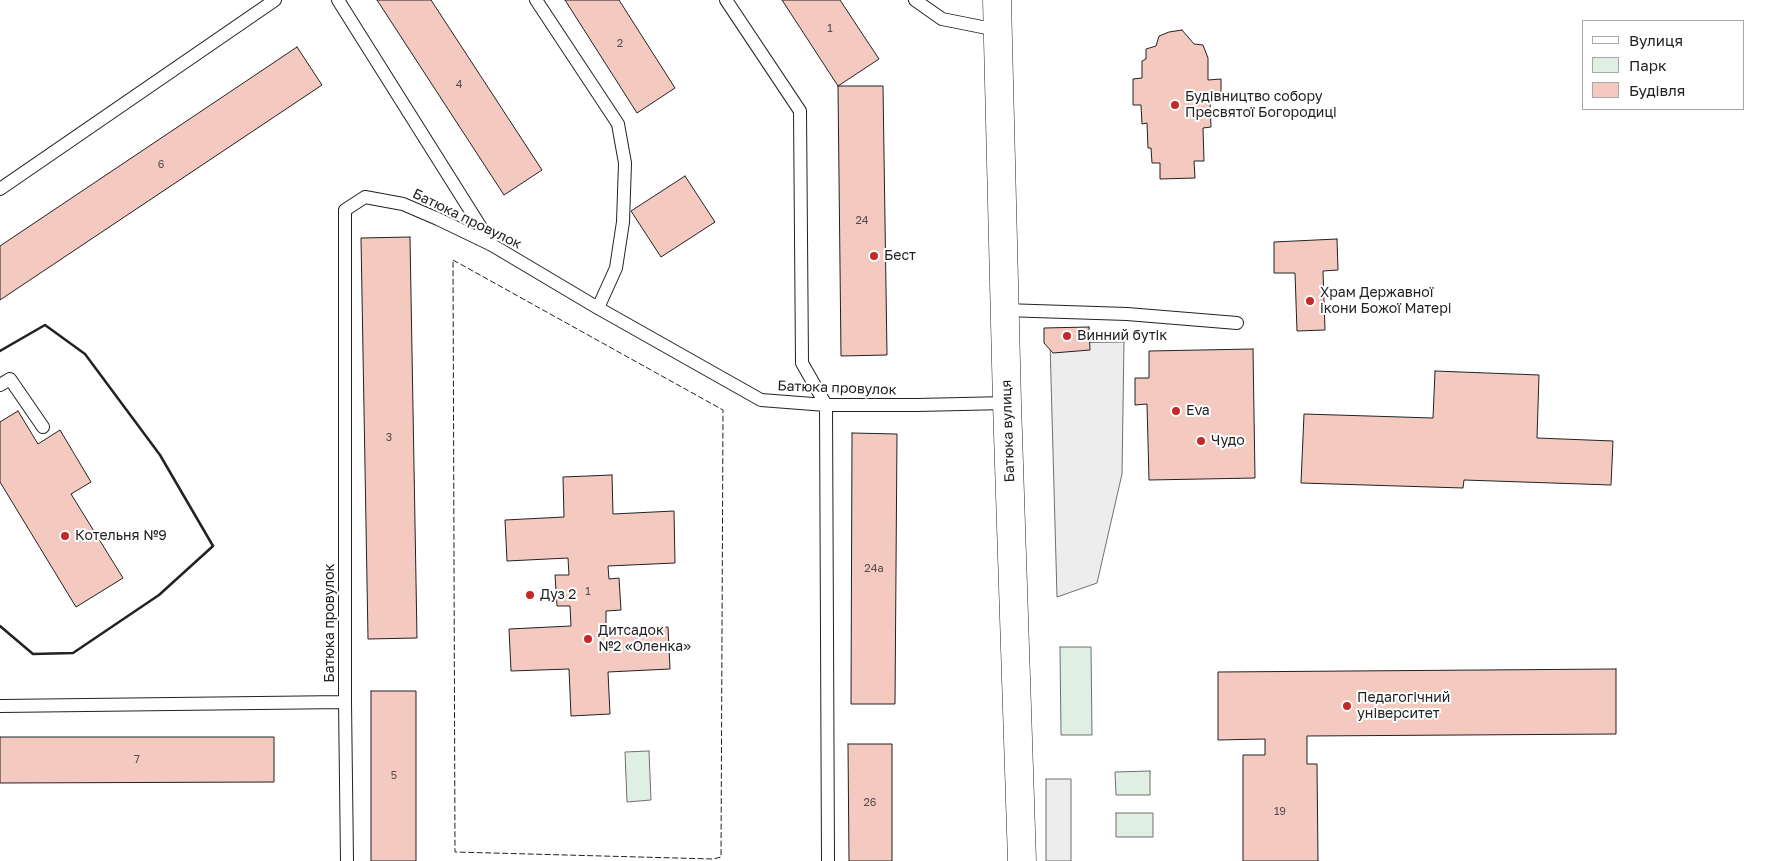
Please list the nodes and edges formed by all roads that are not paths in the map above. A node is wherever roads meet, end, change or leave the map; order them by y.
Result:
1 (274, 0) edge
2 (338, 0) edge
3 (536, 0) edge
4 (726, 0) edge
5 (915, 0) edge
6 (997, 0) edge
7 (997, 30) junction
8 (0, 189) edge
9 (492, 245) junction
10 (598, 308) junction
11 (1004, 310) junction
12 (1237, 323) dead end
13 (0, 385) edge
14 (1007, 403) junction
15 (826, 405) junction
16 (43, 427) dead end
17 (345, 702) junction
18 (0, 706) edge
19 (347, 861) edge
20 (828, 861) edge
21 (1022, 861) edge

1 - 8 lane
2 - 9 lane
3 - 10 lane
4 - 15 lane
5 - 7 lane
6 - 7 street, Батюка вулиця
7 - 11 street, Батюка вулиця
9 - 10 lane, Батюка провулок
9 - 17 lane, Батюка провулок
10 - 15 lane, Батюка провулок
11 - 12 lane
11 - 14 street, Батюка вулиця
13 - 16 lane
14 - 15 lane, Батюка провулок
14 - 21 street, Батюка вулиця
15 - 20 lane
17 - 18 lane, Батюка провулок
17 - 19 lane, Батюка провулок

